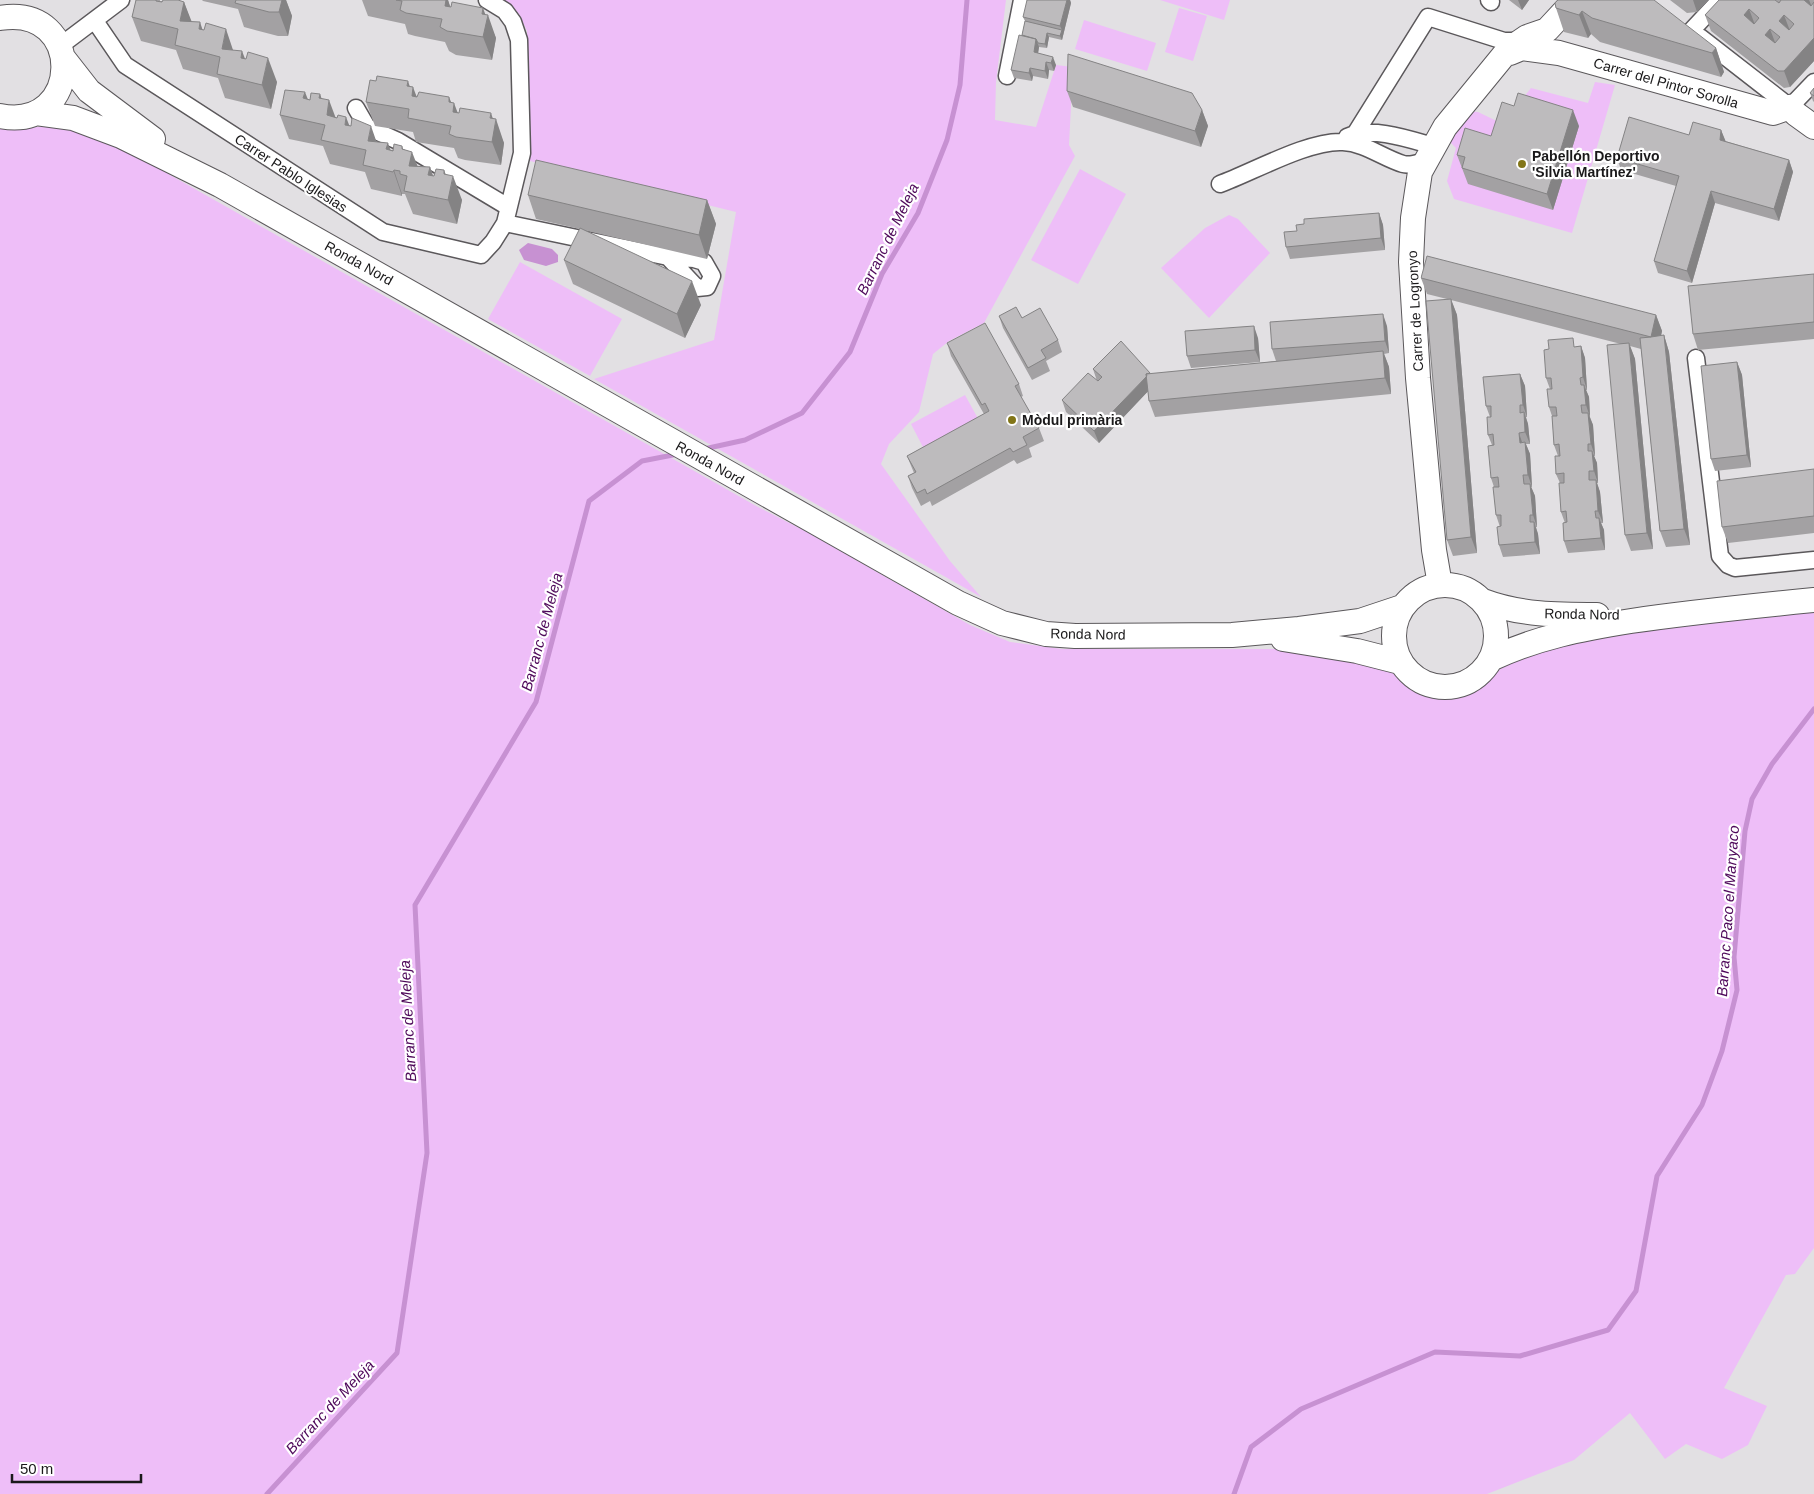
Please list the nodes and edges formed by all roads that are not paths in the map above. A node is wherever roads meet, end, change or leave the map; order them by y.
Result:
1 (121, 0) edge
2 (487, 0) edge
3 (1022, 0) edge
4 (1575, 0) edge
5 (1720, 0) edge
6 (5, 14) edge
7 (1677, 20) edge
8 (95, 21) junction
9 (1547, 30) junction
10 (1691, 30) junction
11 (1512, 49) junction
12 (62, 53) junction
13 (1559, 53) junction
14 (1007, 76) dead end
15 (1814, 82) edge
16 (356, 108) dead end
17 (1782, 110) junction
18 (36, 113) junction
19 (0, 116) edge
20 (1814, 126) edge
21 (1350, 138) junction
22 (1420, 157) junction
23 (1220, 184) dead end
24 (220, 185) junction
25 (506, 215) junction
26 (668, 258) dead end
27 (1696, 358) dead end
28 (1814, 560) edge
29 (1440, 584) junction
30 (1814, 600) edge
31 (1482, 601) junction
32 (1402, 607) junction
33 (1684, 613) junction
34 (1232, 634) junction
35 (1491, 658) junction
36 (1400, 662) junction

1 - 8 street
2 - 25 street, Carrer Pablo Iglesias
3 - 14 street
4 - 9 main road
5 - 10 street
6 - 12 main road, Ronda Nord
7 - 10 street
8 - 12 street
8 - 25 street, Carrer Pablo Iglesias
9 - 11 main road, Carrer de Logronyo
9 - 13 main road
10 - 17 street
11 - 13 main road, Carrer del Pintor Sorolla
11 - 21 street
11 - 22 main road, Carrer de Logronyo
12 - 18 main road
12 - 24 main road, Ronda Nord
13 - 17 main road, Carrer del Pintor Sorolla
15 - 17 street
16 - 25 street
17 - 20 main road, Carrer del Pintor Sorolla
18 - 19 main road, Ronda Nord
18 - 24 main road, Ronda Nord
21 - 22 street
21 - 22 street
21 - 23 street
22 - 29 main road, Carrer de Logronyo
24 - 34 main road, Ronda Nord
25 - 26 street
27 - 28 street
29 - 31 main road
29 - 32 main road
30 - 33 main road, Ronda Nord
31 - 33 main road, Ronda Nord
31 - 35 main road
32 - 34 main road, Ronda Nord
32 - 36 main road
33 - 35 main road, Ronda Nord
34 - 36 main road, Ronda Nord
35 - 36 main road

